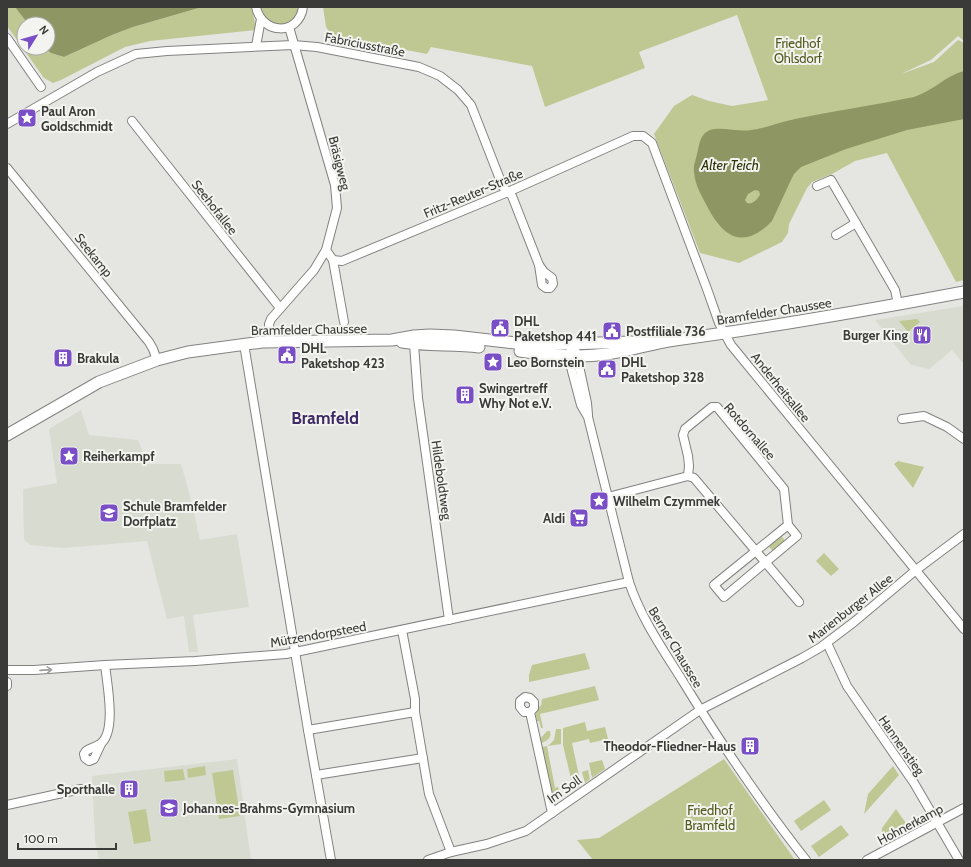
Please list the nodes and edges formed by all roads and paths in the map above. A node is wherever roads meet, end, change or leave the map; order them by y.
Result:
1 (256, 7) edge
2 (303, 7) edge
3 (261, 19) junction
4 (289, 27) junction
5 (7, 38) edge
6 (293, 45) junction
7 (256, 46) junction
8 (41, 87) dead end
9 (132, 121) dead end
10 (7, 124) edge
11 (633, 136) joint
12 (7, 168) edge
13 (816, 186) dead end
14 (508, 192) junction
15 (856, 223) junction
16 (836, 234) dead end
17 (326, 250) junction
18 (333, 260) junction
19 (539, 265) dead end
20 (964, 292) edge
21 (898, 304) junction
22 (280, 308) junction
23 (344, 322) dead end
24 (724, 334) junction
25 (392, 340) junction
26 (270, 342) junction
27 (655, 343) junction
28 (244, 344) junction
29 (414, 344) junction
30 (574, 345) junction
31 (573, 356) junction
32 (157, 360) junction
33 (902, 419) dead end
34 (7, 435) edge
35 (964, 439) edge
36 (688, 476) junction
37 (608, 497) junction
38 (788, 525) junction
39 (964, 534) edge
40 (756, 551) junction
41 (765, 563) junction
42 (916, 570) junction
43 (629, 582) junction
44 (799, 602) dead end
45 (449, 620) junction
46 (964, 629) edge
47 (402, 630) junction
48 (828, 643) junction
49 (295, 652) junction
50 (105, 665) junction
51 (7, 670) edge
52 (7, 682) edge
53 (7, 686) edge
54 (700, 710) junction
55 (415, 712) junction
56 (530, 712) dead end
57 (308, 730) junction
58 (101, 744) dead end
59 (423, 758) junction
60 (316, 775) junction
61 (81, 789) dead end
62 (7, 805) edge
63 (964, 808) edge
64 (552, 812) junction
65 (937, 822) junction
66 (451, 852) junction
67 (331, 860) edge
68 (428, 860) edge
69 (806, 860) edge
70 (867, 860) edge
71 (959, 860) edge

1 - 3 street
2 - 4 street
3 - 4 street
3 - 7 street
4 - 6 street, Bräsigweg
5 - 8 street
6 - 7 street, Fabriciusstraße
6 - 14 street, Fabriciusstraße
6 - 17 street, Bräsigweg
7 - 10 street, Fabriciusstraße
9 - 22 street, Seehofallee
11 - 14 street, Fritz-Reuter-Straße
11 - 24 street, Anderheitsallee
12 - 32 street, Seekamp
13 - 15 street
14 - 18 street, Fritz-Reuter-Straße
14 - 19 street, Fabriciusstraße
15 - 16 street
15 - 21 street
17 - 18 street
17 - 22 street, Bräsigweg
18 - 23 street
20 - 21 main road, Bramfelder Chaussee
21 - 24 main road, Bramfelder Chaussee
22 - 26 street, Bräsigweg
24 - 27 main road, Bramfelder Chaussee
24 - 42 street, Anderheitsallee
25 - 26 main road, Bramfelder Chaussee
25 - 29 main road, Bramfelder Chaussee
25 - 30 main road, Bramfelder Chaussee
26 - 28 main road, Bramfelder Chaussee
27 - 30 main road, Bramfelder Chaussee
27 - 31 main road, Bramfelder Chaussee
28 - 32 main road, Bramfelder Chaussee
28 - 49 street
29 - 31 main road, Bramfelder Chaussee
29 - 45 street, Hildeboldtweg
30 - 31 street
31 - 37 street, Berner Chaussee
32 - 34 main road, Bramfelder Chaussee
33 - 35 street
36 - 37 street
36 - 38 street, Rotdornallee
36 - 40 street
37 - 43 street, Berner Chaussee
38 - 40 street, Rotdornallee
38 - 41 street, Rotdornallee
39 - 42 street, Marienburger Allee
40 - 41 street
40 - 41 street, Rotdornallee
41 - 44 street
42 - 46 street, Anderheitsallee
42 - 48 street, Marienburger Allee
43 - 45 street, Mützendorpsteed
43 - 54 street, Berner Chaussee
45 - 47 street, Mützendorpsteed
47 - 49 street, Mützendorpsteed
47 - 55 street
48 - 54 street, Marienburger Allee
48 - 65 street, Hannenstieg
49 - 50 street, Mützendorpsteed
49 - 57 street
51 -> 50 street, Mützendorpsteed
50 - 58 street
52 - 53 street
54 - 64 street, Im Soll
54 - 69 street, Berner Chaussee
55 - 57 street
55 - 59 street
56 - 64 street
57 - 60 street
59 - 60 street
59 - 66 street
60 - 67 street
61 - 62 street
63 - 65 street, Hohnerkamp
64 - 66 street, Im Soll
65 - 70 street, Hohnerkamp
65 - 71 street, Hannenstieg
66 - 68 street, Im Soll

